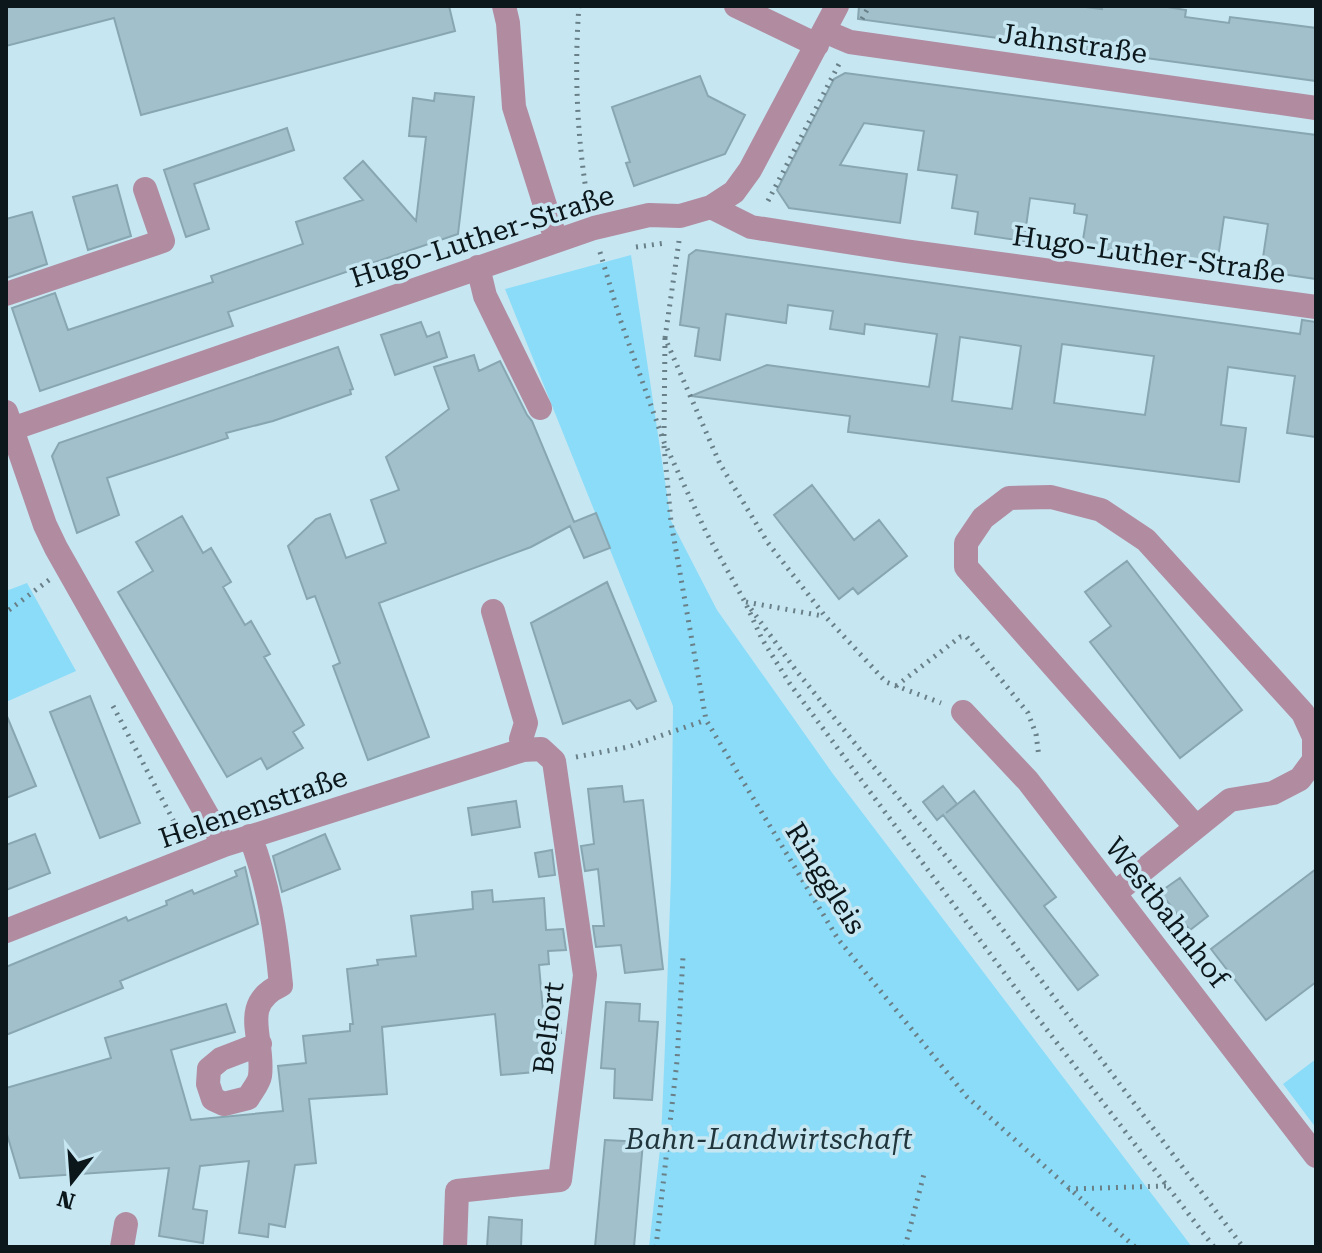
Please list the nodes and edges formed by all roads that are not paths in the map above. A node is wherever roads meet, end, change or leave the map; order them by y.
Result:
1 (504, 6) edge
2 (736, 6) edge
3 (837, 6) edge
4 (820, 38) junction
5 (1316, 108) edge
6 (145, 189) dead end
7 (711, 207) junction
8 (556, 240) junction
9 (478, 267) junction
10 (6, 294) edge
11 (1316, 307) edge
12 (540, 408) dead end
13 (8, 424) edge
14 (493, 611) dead end
15 (963, 712) road end
16 (523, 750) junction
17 (1196, 827) junction
18 (250, 836) junction
19 (224, 845) junction
20 (1115, 893) junction
21 (6, 931) edge
22 (260, 1044) dead end
23 (1316, 1156) edge
24 (455, 1247) edge

1 - 8 street
2 - 4 street, Jahnstraße
3 - 4 street
4 - 5 street, Jahnstraße
4 - 7 street
6 - 10 street
7 - 8 street, Hugo-Luther-Straße
7 - 11 street, Hugo-Luther-Straße
8 - 9 street, Hugo-Luther-Straße
9 - 12 street
9 - 13 street, Hugo-Luther-Straße
13 - 19 street
14 - 16 street
15 - 20 street, Westbahnhof
16 - 18 street, Helenenstraße
16 - 24 street, Belfort
17 - 17 street
17 - 20 street
18 - 19 street, Helenenstraße
18 - 22 street
19 - 21 street, Helenenstraße
20 - 23 street, Westbahnhof

